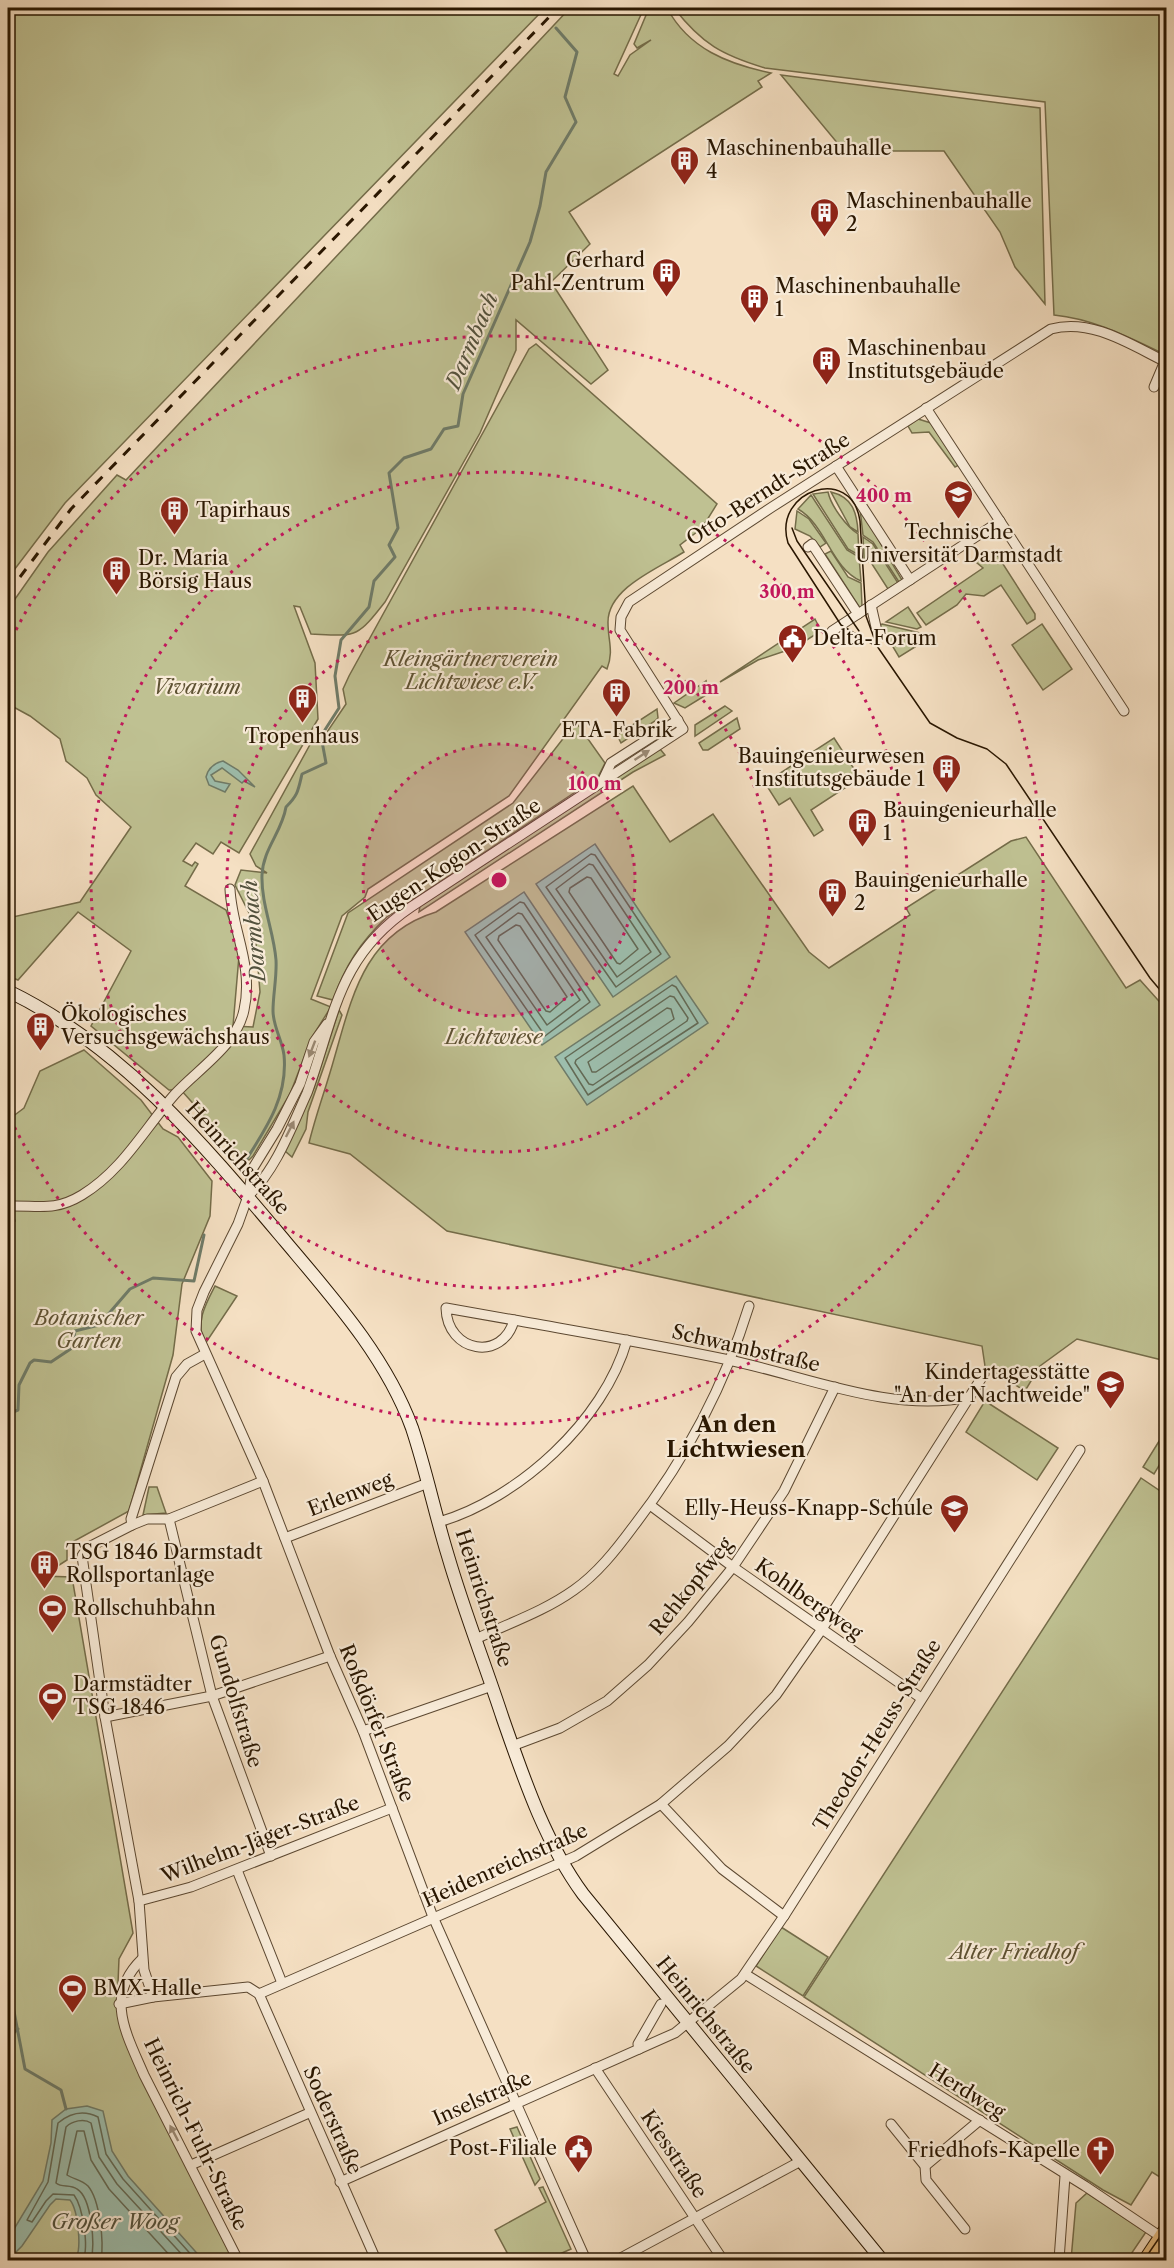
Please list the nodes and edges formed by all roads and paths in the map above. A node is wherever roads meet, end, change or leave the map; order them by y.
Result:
1 (1166, 361) edge
2 (1154, 387) dead end
3 (926, 408) junction
4 (836, 466) junction
5 (1000, 521) junction
6 (808, 546) dead end
7 (910, 580) junction
8 (871, 606) junction
9 (858, 614) junction
10 (876, 627) dead end
11 (832, 631) dead end
12 (1124, 711) dead end
13 (678, 720) junction
14 (683, 729) joint
15 (602, 782) junction
16 (230, 889) dead end
17 (8, 991) edge
18 (332, 1018) junction
19 (165, 1106) junction
20 (248, 1196) junction
21 (8, 1206) edge
22 (749, 1306) dead end
23 (514, 1320) junction
24 (627, 1340) junction
25 (205, 1354) junction
26 (731, 1360) junction
27 (984, 1374) dead end
28 (835, 1387) junction
29 (970, 1397) junction
30 (1080, 1450) dead end
31 (263, 1482) junction
32 (428, 1483) junction
33 (650, 1505) junction
34 (169, 1519) junction
35 (438, 1522) junction
36 (132, 1525) junction
37 (285, 1538) junction
38 (733, 1567) junction
39 (822, 1629) junction
40 (476, 1639) junction
41 (330, 1656) junction
42 (492, 1686) junction
43 (212, 1696) junction
44 (921, 1698) junction
45 (105, 1717) junction
46 (363, 1731) junction
47 (512, 1746) junction
48 (661, 1804) junction
49 (392, 1808) junction
50 (271, 1856) junction
51 (561, 1862) junction
52 (237, 1870) junction
53 (139, 1901) junction
54 (784, 1916) junction
55 (434, 1917) junction
56 (142, 1959) junction
57 (745, 1974) junction
58 (282, 1983) junction
59 (259, 1994) junction
60 (153, 1997) junction
61 (119, 2004) junction
62 (661, 2004) dead end
63 (688, 2024) junction
64 (639, 2049) junction
65 (595, 2067) junction
66 (516, 2103) junction
67 (309, 2113) junction
68 (980, 2120) junction
69 (891, 2124) dead end
70 (799, 2162) junction
71 (191, 2165) junction
72 (925, 2166) junction
73 (1065, 2176) junction
74 (340, 2182) junction
75 (695, 2219) junction
76 (964, 2229) dead end
77 (1165, 2236) edge
78 (238, 2260) edge
79 (376, 2260) edge
80 (586, 2260) edge
81 (616, 2260) edge
82 (723, 2260) edge
83 (882, 2260) edge
84 (1059, 2260) edge
85 (1146, 2260) edge

1 - 2 street
1 - 3 street, Otto-Berndt-Straße
3 - 4 street, Otto-Berndt-Straße
3 - 5 street
4 - 7 street
4 - 13 street, Otto-Berndt-Straße
5 - 7 street
5 - 12 street
6 - 9 street
7 - 8 street
8 - 9 street
8 - 10 street
9 - 11 street
13 - 14 street, Otto-Berndt-Straße
13 - 15 street, Eugen-Kogon-Straße
15 -> 14 street, Eugen-Kogon-Straße
15 - 18 street, Eugen-Kogon-Straße
16 - 19 street
17 - 19 main road, Heinrichstraße
18 -> 20 street, Eugen-Kogon-Straße
20 -> 18 street, Eugen-Kogon-Straße
19 - 20 main road, Heinrichstraße
19 - 21 street
20 - 25 street, Roßdörfer Straße
20 - 32 main road, Heinrichstraße
22 - 26 street
23 - 23 street, Schwambstraße
23 - 24 street, Schwambstraße
24 - 26 street, Schwambstraße
24 - 35 street
25 - 31 street, Roßdörfer Straße
25 - 36 street
26 - 28 street, Schwambstraße
26 - 33 street
27 - 29 street, Heidenreichstraße
28 - 29 street, Schwambstraße
28 - 38 street, Rehkopfweg
29 - 39 street, Heidenreichstraße
30 - 44 street, Theodor-Heuss-Straße
31 - 34 street
31 - 37 street, Roßdörfer Straße
32 - 35 main road, Heinrichstraße
32 - 37 street, Erlenweg
33 - 38 street, Kohlbergweg
33 - 40 street
34 - 36 street
34 - 43 street, Gundolfstraße
35 - 40 main road, Heinrichstraße
36 - 45 street
37 - 41 street, Roßdörfer Straße
38 - 39 street, Kohlbergweg
38 - 47 street, Rehkopfweg
39 - 44 street, Kohlbergweg
39 - 48 street, Heidenreichstraße
40 - 42 main road, Heinrichstraße
41 - 43 street
41 - 46 street, Roßdörfer Straße
42 - 46 street
42 - 47 main road, Heinrichstraße
43 - 45 street
43 - 50 street, Gundolfstraße
44 - 54 street, Theodor-Heuss-Straße
45 - 53 street
46 - 49 street, Roßdörfer Straße
47 - 51 main road, Heinrichstraße
48 - 51 street, Heidenreichstraße
48 - 54 street
49 - 50 street, Wilhelm-Jäger-Straße
49 - 55 street, Roßdörfer Straße
50 - 52 street, Wilhelm-Jäger-Straße
51 - 55 street, Heidenreichstraße
51 - 63 main road, Heinrichstraße
52 - 53 street, Wilhelm-Jäger-Straße
52 - 58 street
53 - 56 street
54 - 57 street, Theodor-Heuss-Straße
55 - 58 street, Heidenreichstraße
55 - 66 street, Roßdörfer Straße
56 - 60 street
56 - 61 street
57 - 63 street, Theodor-Heuss-Straße
57 - 68 street, Herdweg
58 - 59 street, Heidenreichstraße
59 - 60 street
59 - 67 street, Soderstraße
60 - 61 street
71 -> 61 street, Heinrich-Fuhr-Straße
62 - 64 street
63 - 64 street, Inselstraße
63 - 70 main road, Heinrichstraße
64 - 65 street, Inselstraße
65 - 66 street, Inselstraße
65 - 75 street, Kiesstraße
66 - 74 street, Inselstraße
66 - 80 street, Roßdörfer Straße
67 - 71 street
67 - 74 street, Soderstraße
68 - 72 street
68 - 73 street, Herdweg
69 - 72 street
70 - 75 street
70 - 83 main road, Heinrichstraße
71 - 78 street, Heinrich-Fuhr-Straße
72 - 76 street
73 - 77 street, Herdweg
73 - 84 street
74 - 79 street, Soderstraße
75 - 81 street
75 - 82 street, Kiesstraße
77 - 85 main road

